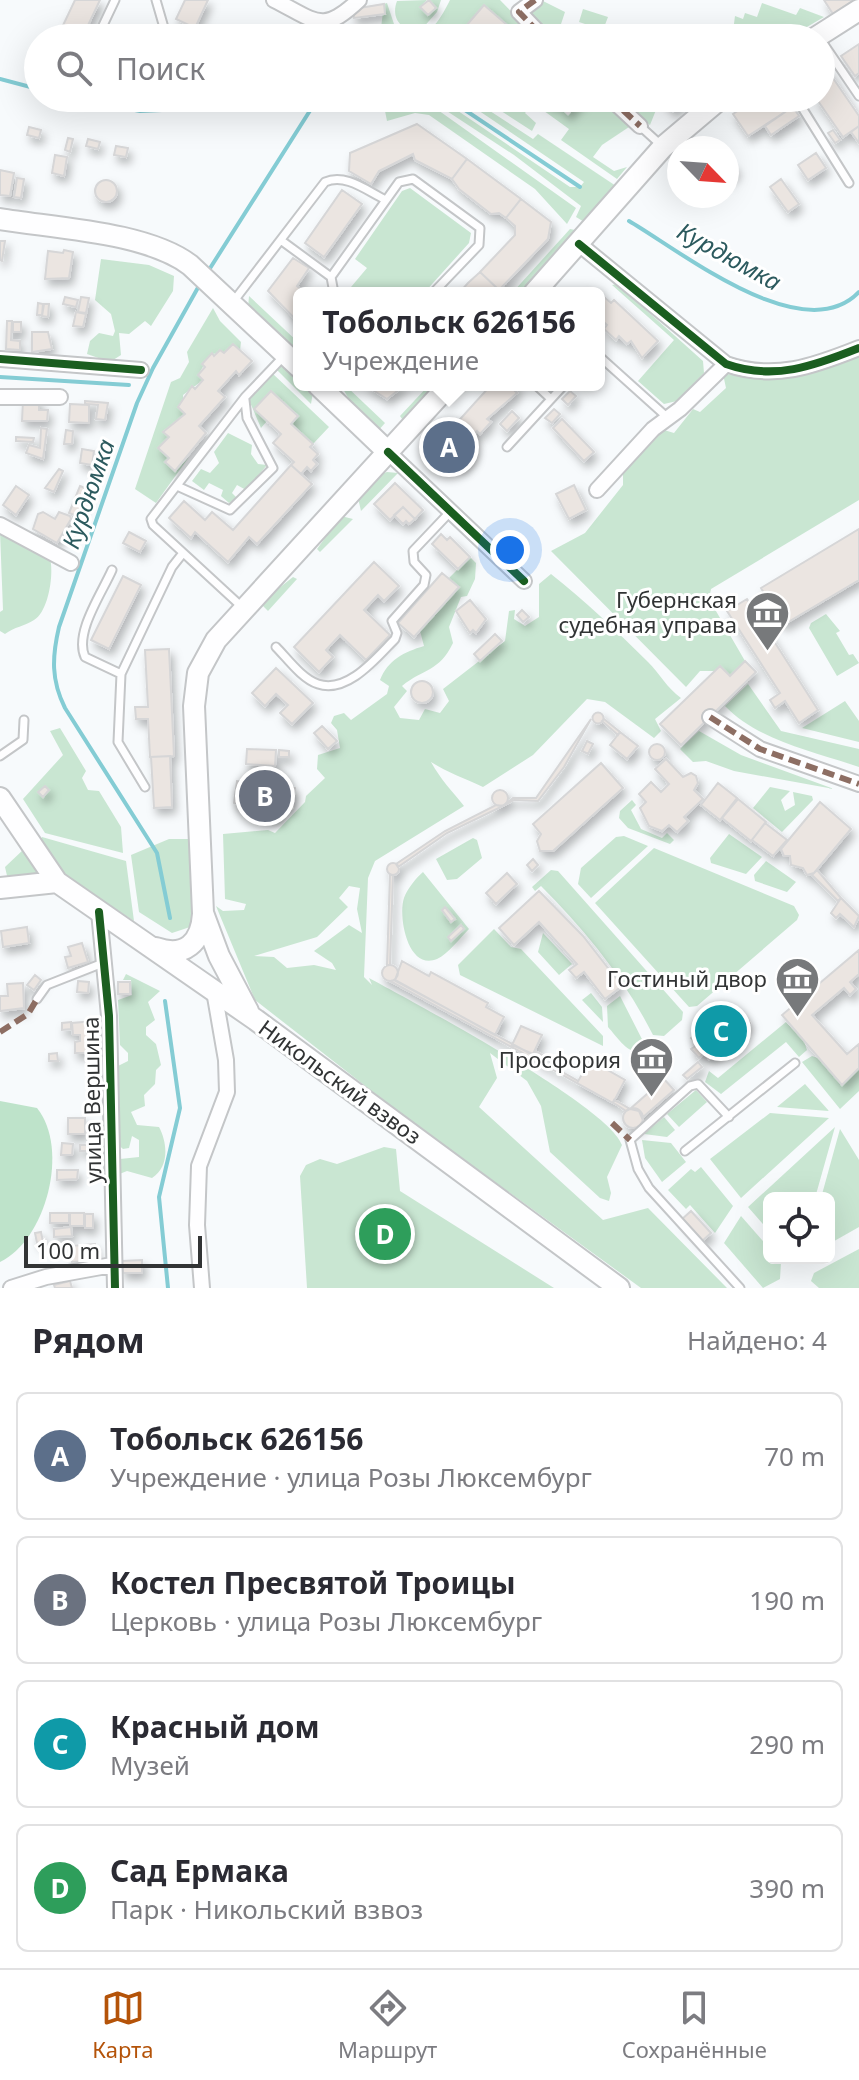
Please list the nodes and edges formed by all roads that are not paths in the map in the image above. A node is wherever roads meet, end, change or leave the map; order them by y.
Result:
1 (115, 0) edge
2 (156, 0) edge
3 (274, 0) edge
4 (359, 0) edge
5 (535, 0) edge
6 (858, 11) edge
7 (104, 24) edge
8 (163, 24) edge
9 (531, 24) edge
10 (835, 27) edge
11 (835, 62) edge
12 (859, 96) edge
13 (625, 112) edge
14 (704, 112) edge
15 (805, 112) edge
16 (640, 126) joint
17 (663, 147) junction
18 (849, 183) dead end
19 (386, 200) junction
20 (0, 219) edge
21 (585, 237) junction
22 (282, 241) junction
23 (331, 277) junction
24 (333, 287) edge
25 (439, 287) edge
26 (539, 287) edge
27 (226, 298) junction
28 (859, 348) edge
29 (0, 359) edge
30 (292, 361) edge
31 (605, 361) edge
32 (726, 364) junction
33 (141, 370) dead end
34 (324, 391) edge
35 (444, 391) edge
36 (542, 391) edge
37 (558, 391) edge
38 (0, 397) edge
39 (60, 397) dead end
40 (245, 397) junction
41 (551, 399) junction
42 (668, 418) junction
43 (507, 447) dead end
44 (388, 452) junction
45 (177, 486) junction
46 (597, 490) dead end
47 (451, 511) junction
48 (0, 525) edge
49 (183, 553) junction
50 (71, 563) dead end
51 (112, 570) dead end
52 (524, 581) dead end
53 (243, 609) junction
54 (276, 647) dead end
55 (121, 674) junction
56 (710, 717) dead end
57 (24, 720) dead end
58 (0, 756) edge
59 (859, 784) edge
60 (145, 787) dead end
61 (0, 798) edge
62 (57, 882) junction
63 (0, 888) edge
64 (99, 912) junction
65 (203, 913) junction
66 (145, 943) junction
67 (106, 962) junction
68 (214, 991) junction
69 (37, 999) dead end
70 (256, 1020) junction
71 (795, 1063) dead end
72 (729, 1117) junction
73 (685, 1151) dead end
74 (112, 1265) junction
75 (11, 1288) edge
76 (115, 1288) edge
77 (202, 1288) edge
78 (619, 1288) edge
79 (740, 1288) edge

1 - 7 lane
2 - 8 lane
3 - 4 street
5 - 9 street
6 - 10 main road
11 - 12 lane
13 - 16 street
14 - 17 main road
15 - 18 lane
16 - 17 lane
17 - 21 main road
19 - 22 lane
19 - 23 lane
19 - 25 lane
20 - 27 main road
21 - 26 main road
21 - 32 street
22 - 23 lane
22 - 27 lane
23 - 24 lane
27 - 30 main road
28 - 32 street
29 - 33 street
30 - 40 lane
31 - 42 lane
32 - 42 street
34 - 44 main road
35 - 44 main road
36 - 41 lane
37 - 41 lane
38 - 39 street
40 - 45 lane
40 - 45 lane
41 - 43 lane
42 - 46 street
44 - 47 street
44 - 53 main road
45 - 49 lane
47 - 52 street
47 - 54 lane
48 - 50 street
49 - 53 lane
49 - 55 lane
51 - 55 lane
53 - 65 main road
55 - 60 lane
56 - 59 street
57 - 58 lane
61 - 62 main road
62 - 63 main road
62 - 64 main road, Никольский взвоз
64 - 66 main road, Никольский взвоз
64 - 67 street, улица Вершина
65 - 66 main road
65 - 70 main road
66 - 68 main road, Никольский взвоз
67 - 69 lane
67 - 74 street, улица Вершина
68 - 70 main road, Никольский взвоз
68 - 77 street
70 - 78 main road, Никольский взвоз
71 - 72 lane
72 - 73 lane
72 - 79 lane
74 - 75 street
74 - 76 street, улица Вершина

